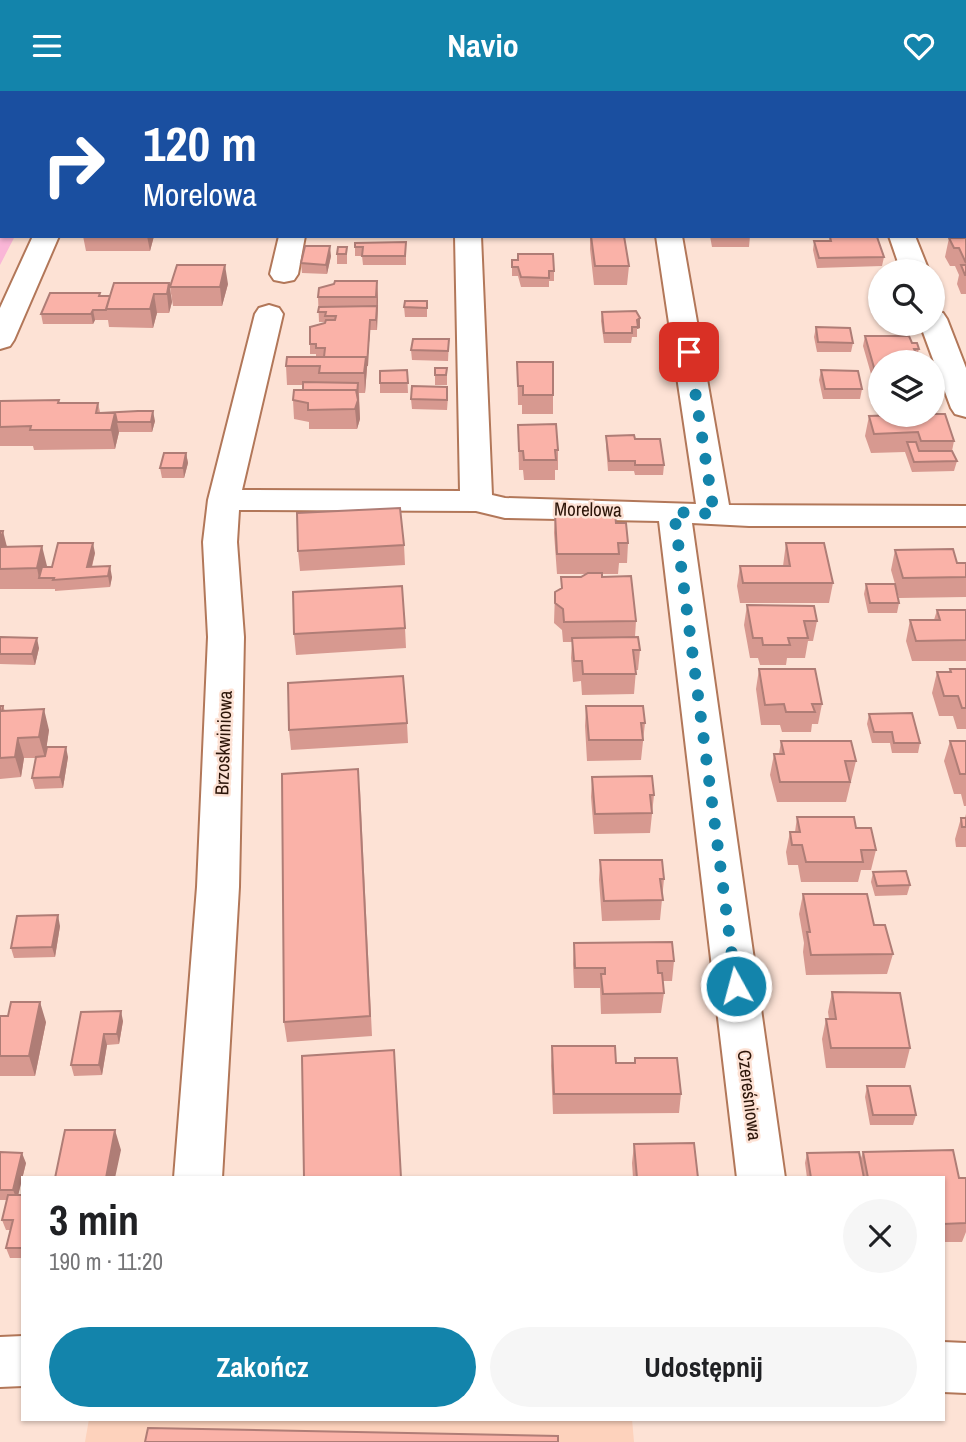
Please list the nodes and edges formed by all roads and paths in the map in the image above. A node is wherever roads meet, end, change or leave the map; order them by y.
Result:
1 (45, 238) edge
2 (292, 238) edge
3 (468, 238) edge
4 (669, 238) edge
5 (903, 238) edge
6 (911, 259) edge
7 (284, 274) dead end
8 (269, 314) dead end
9 (939, 336) edge
10 (0, 340) edge
11 (966, 408) edge
12 (224, 500) junction
13 (476, 501) junction
14 (674, 512) junction
15 (714, 514) junction
16 (966, 516) edge
17 (198, 1176) edge
18 (761, 1176) edge
19 (21, 1361) edge
20 (0, 1362) edge
21 (945, 1367) edge
22 (966, 1368) edge

1 - 10 street
2 - 7 street
3 - 13 street
4 - 15 street
5 - 6 street
8 - 12 street, Brzoskwiniowa
9 - 11 street
12 - 13 street, Morelowa
12 - 17 street, Brzoskwiniowa
13 - 14 street, Morelowa
14 - 15 street, Morelowa
14 - 18 street, Czereśniowa
15 - 16 street, Morelowa
19 - 20 street
21 - 22 street

